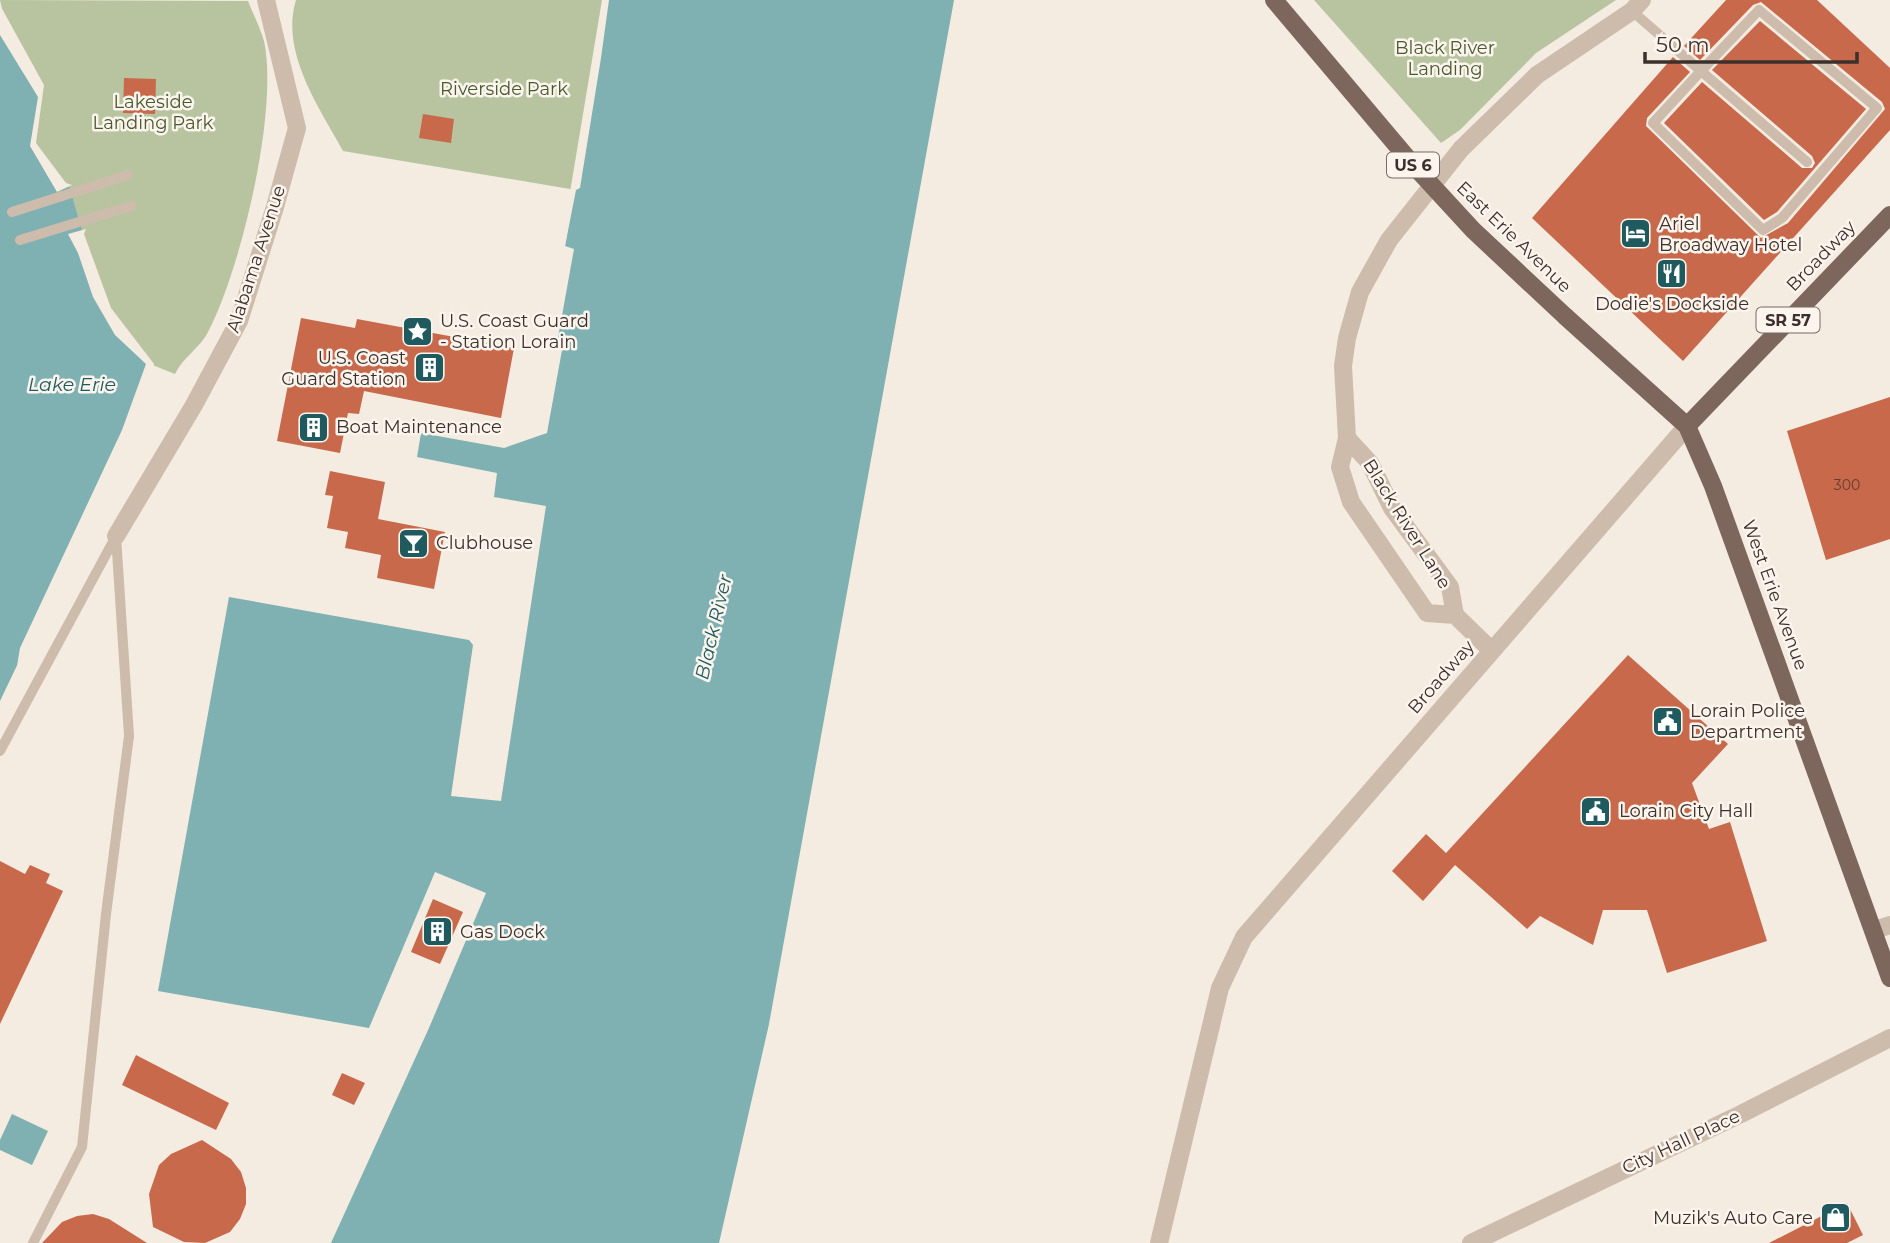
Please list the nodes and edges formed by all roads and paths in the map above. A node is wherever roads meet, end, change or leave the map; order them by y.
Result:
1 (1274, 0) edge
2 (271, 3) edge
3 (1637, 5) edge
4 (1701, 71) junction
5 (1807, 162) dead end
6 (128, 175) dead end
7 (131, 206) dead end
8 (12, 212) dead end
9 (1890, 215) edge
10 (20, 240) dead end
11 (1687, 426) junction
12 (1347, 438) junction
13 (116, 536) junction
14 (1455, 615) junction
15 (1492, 651) junction
16 (0, 751) edge
17 (1882, 928) edge
18 (1890, 978) edge
19 (1890, 1038) edge
20 (33, 1243) edge
21 (1159, 1243) edge
22 (1471, 1243) edge

1 - 11 main road, East Erie Avenue / US 6, bridge
2 - 13 street, Alabama Avenue
3 - 4 lane
3 - 12 street, Black River Lane
4 - 4 lane
4 - 5 lane
6 - 8 lane
7 - 10 lane
9 - 11 main road, Broadway / SR 57
11 - 15 street, Broadway
11 - 17 main road, West Erie Avenue / US 6
12 - 14 street, Black River Lane
12 - 14 street, Black River Lane
13 - 16 lane
13 - 20 lane
14 - 15 street
15 - 21 street, Broadway
17 - 18 main road, West Erie Avenue / US 6
19 - 22 street, City Hall Place

